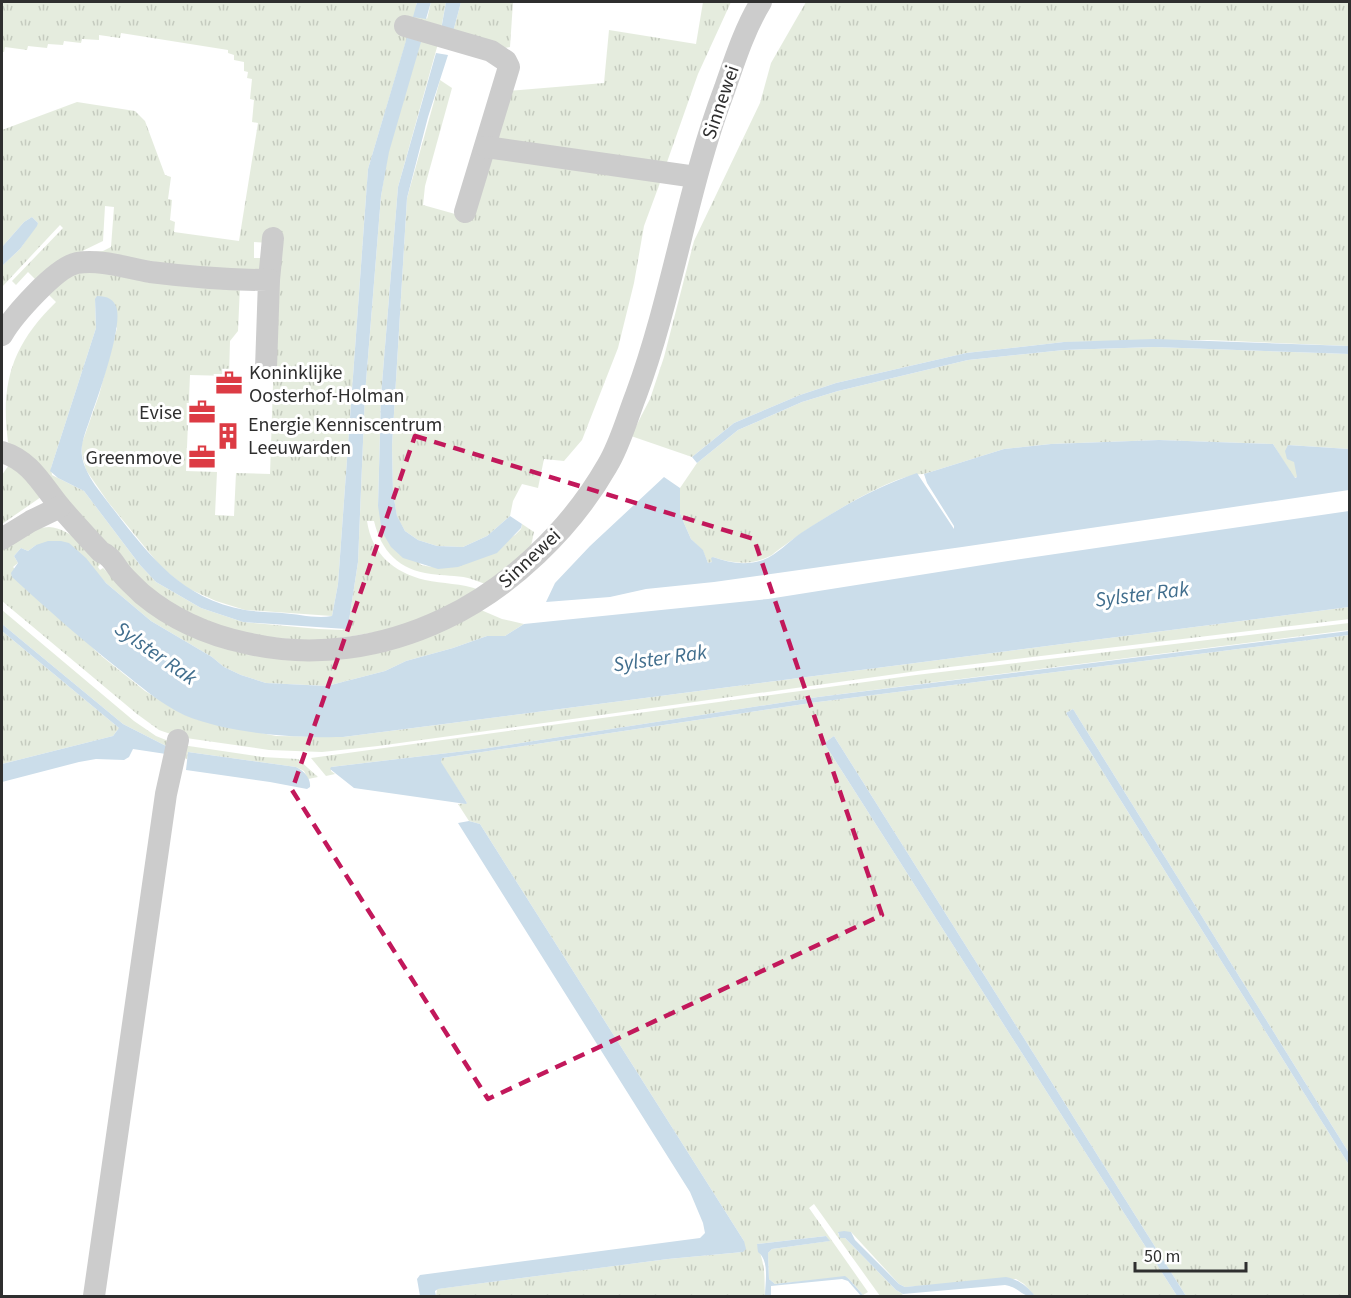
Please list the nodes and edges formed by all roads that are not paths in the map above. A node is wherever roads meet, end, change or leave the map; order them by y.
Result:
1 (761, 2) edge
2 (405, 26) dead end
3 (486, 147) junction
4 (696, 177) junction
5 (465, 212) dead end
6 (273, 238) dead end
7 (269, 280) junction
8 (2, 335) edge
9 (266, 368) dead end
10 (2, 452) edge
11 (60, 507) junction
12 (2, 539) edge
13 (178, 740) dead end
14 (94, 1296) edge

1 - 4 street, Sinnewei
2 - 3 street
3 - 4 street
3 - 5 street
4 - 11 street, Sinnewei
6 - 7 street
7 - 8 street
7 - 9 street
10 - 11 street, Sinnewei
11 - 12 street
13 - 14 street

